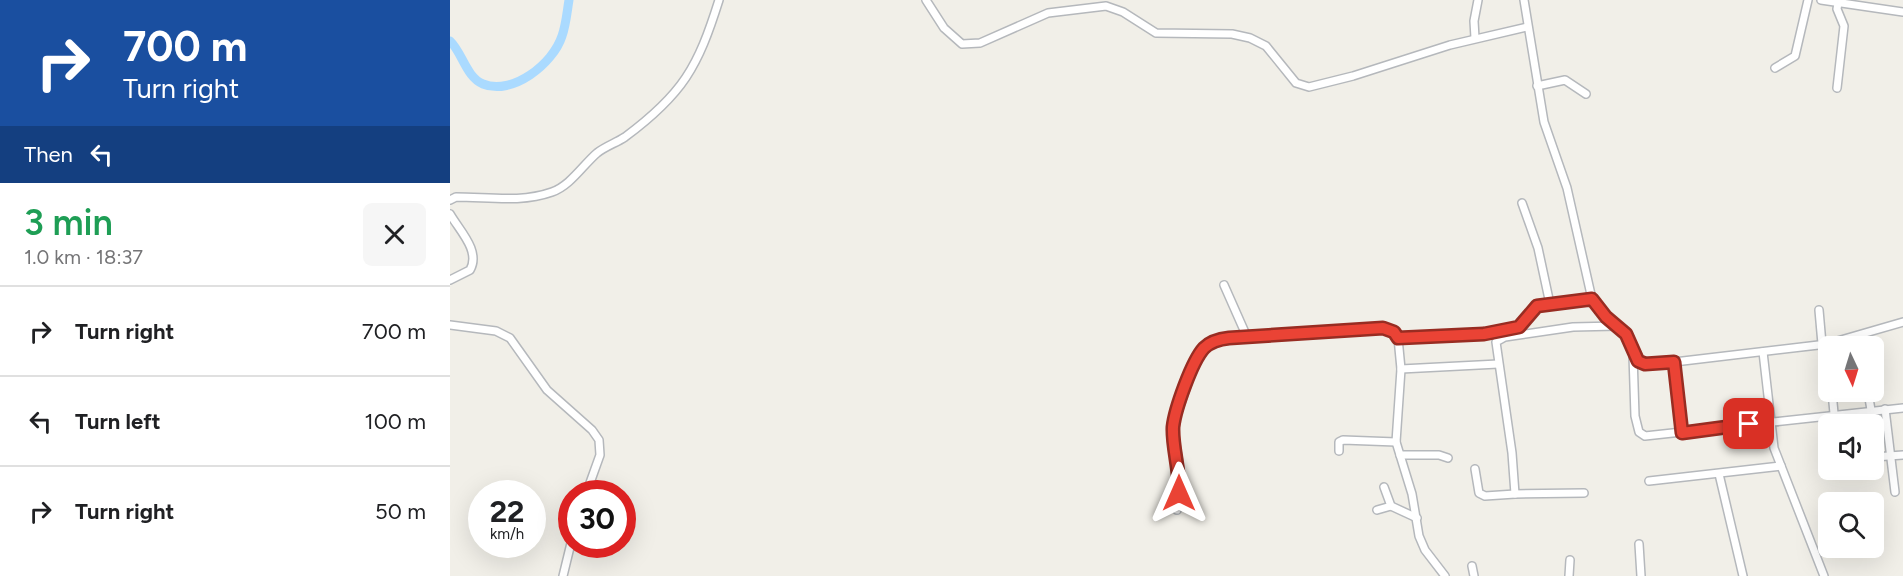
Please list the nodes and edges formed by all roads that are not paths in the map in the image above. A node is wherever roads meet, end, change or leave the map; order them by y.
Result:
1 (719, 0) edge
2 (926, 0) edge
3 (1478, 0) edge
4 (1524, 0) edge
5 (1808, 0) edge
6 (1821, 0) edge
7 (1838, 3) junction
8 (1903, 12) edge
9 (1527, 27) junction
10 (1475, 39) junction
11 (1775, 68) dead end
12 (1537, 86) junction
13 (1837, 88) dead end
14 (1586, 94) dead end
15 (450, 200) edge
16 (1522, 203) dead end
17 (450, 214) edge
18 (450, 280) edge
19 (1224, 285) dead end
20 (1592, 299) junction
21 (1550, 304) junction
22 (1819, 310) dead end
23 (1903, 322) edge
24 (450, 325) edge
25 (1617, 326) junction
26 (1823, 336) edge
27 (1861, 336) edge
28 (1247, 337) junction
29 (1398, 338) junction
30 (1818, 345) edge
31 (1763, 352) junction
32 (1633, 354) junction
33 (1674, 362) junction
34 (1498, 364) junction
35 (1401, 369) junction
36 (1870, 402) edge
37 (1903, 408) edge
38 (1885, 409) junction
39 (1871, 410) junction
40 (1846, 414) edge
41 (1818, 418) edge
42 (1771, 422) junction
43 (1682, 433) junction
44 (1396, 442) junction
45 (1339, 450) dead end
46 (1400, 454) junction
47 (1892, 455) junction
48 (1903, 455) edge
49 (1884, 456) edge
50 (1448, 458) dead end
51 (1781, 466) junction
52 (1475, 469) dead end
53 (1719, 474) junction
54 (591, 480) edge
55 (1649, 481) dead end
56 (1384, 487) dead end
57 (1895, 492) dead end
58 (1584, 493) dead end
59 (1515, 494) junction
60 (1391, 506) junction
61 (1177, 510) dead end
62 (1377, 510) dead end
63 (1417, 518) junction
64 (1639, 544) dead end
65 (567, 558) edge
66 (1570, 560) dead end
67 (1472, 566) dead end
68 (563, 576) edge
69 (1445, 576) edge
70 (1474, 576) edge
71 (1569, 576) edge
72 (1641, 576) edge
73 (1743, 576) edge
74 (1824, 576) edge

1 - 15 street
2 - 10 street
3 - 10 street
4 - 9 street
5 - 11 street
6 - 7 street
7 - 8 street
7 - 13 street
9 - 10 street
9 - 12 street
12 - 14 street
12 - 20 street
16 - 21 street
17 - 18 street
19 - 28 street
20 - 21 street
20 - 25 street
21 - 29 street
22 - 26 street
23 - 27 street
24 - 54 street
25 - 32 street
25 - 34 street
28 - 29 street
28 - 61 street
29 - 35 street
30 - 31 street
31 - 33 street
31 - 42 street
32 - 33 street
32 - 43 street
33 - 43 street
34 - 35 street
34 - 59 street
35 - 44 street
36 - 39 street
37 - 38 street
38 - 39 street
38 - 47 street
39 - 40 street
41 - 42 street
42 - 43 street
42 - 51 street
44 - 45 street
44 - 46 street
46 - 50 street
46 - 63 street
47 - 48 street
47 - 49 street
47 - 57 street
51 - 53 street
51 - 74 street
52 - 59 street
53 - 55 street
53 - 73 street
56 - 60 street
58 - 59 street
60 - 62 street
60 - 63 street
63 - 69 street
64 - 72 street
65 - 68 street
66 - 71 street
67 - 70 street

